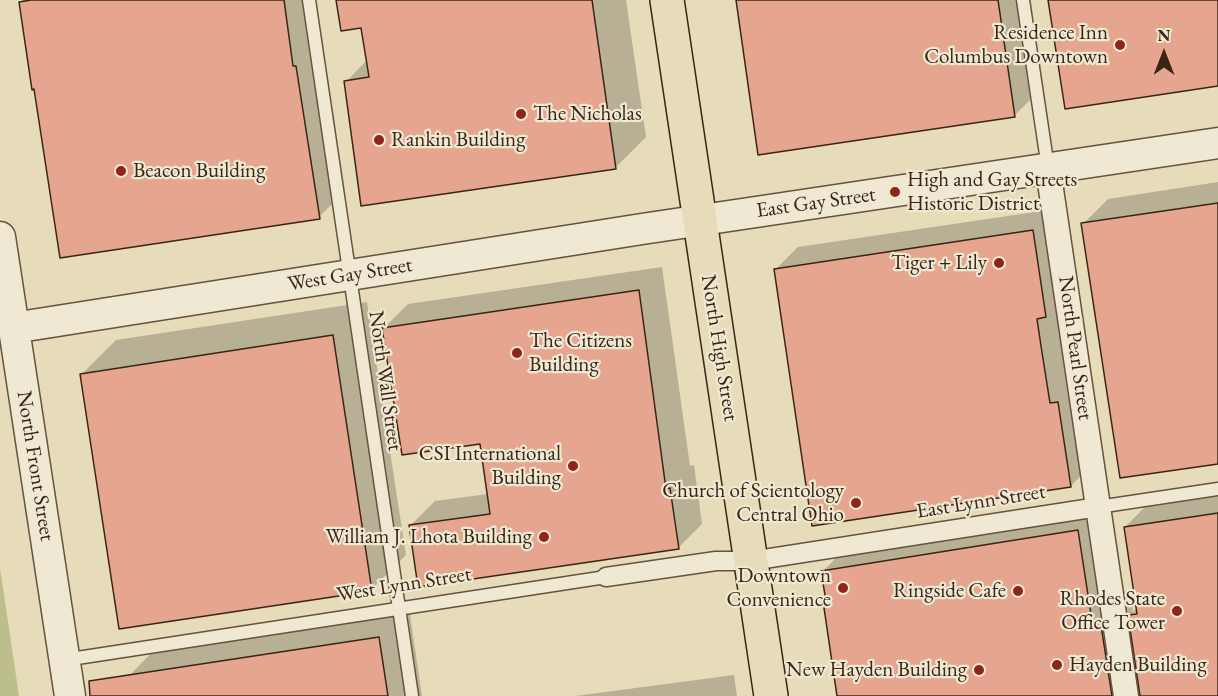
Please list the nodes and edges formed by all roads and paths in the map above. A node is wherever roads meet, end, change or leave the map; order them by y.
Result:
1 (309, 0) edge
2 (667, 0) edge
3 (1023, 0) edge
4 (1218, 143) edge
5 (1048, 169) junction
6 (700, 221) junction
7 (0, 237) edge
8 (350, 275) junction
9 (7, 328) edge
10 (1218, 489) edge
11 (1098, 507) junction
12 (751, 561) junction
13 (606, 577) joint
14 (399, 609) junction
15 (64, 660) junction
16 (70, 696) edge
17 (412, 696) edge
18 (771, 696) edge
19 (1126, 696) edge

1 - 8 lane, North Wall Street
2 - 6 main road, North High Street
3 - 5 lane, North Pearl Street
4 - 5 street, East Gay Street
5 - 6 street, East Gay Street
5 - 11 street, North Pearl Street
6 - 8 street, West Gay Street
6 - 12 main road, North High Street
7 - 9 street, North Front Street
8 - 9 street, West Gay Street
8 - 14 lane, North Wall Street
9 - 15 street, North Front Street
10 - 11 lane, East Lynn Street
11 - 12 street, East Lynn Street
11 - 19 street, North Pearl Street
12 - 13 street, West Lynn Street
12 - 18 main road, North High Street
13 - 14 lane, West Lynn Street
14 - 15 lane, West Lynn Street
14 - 17 lane, North Wall Street
15 - 16 street, North Front Street

